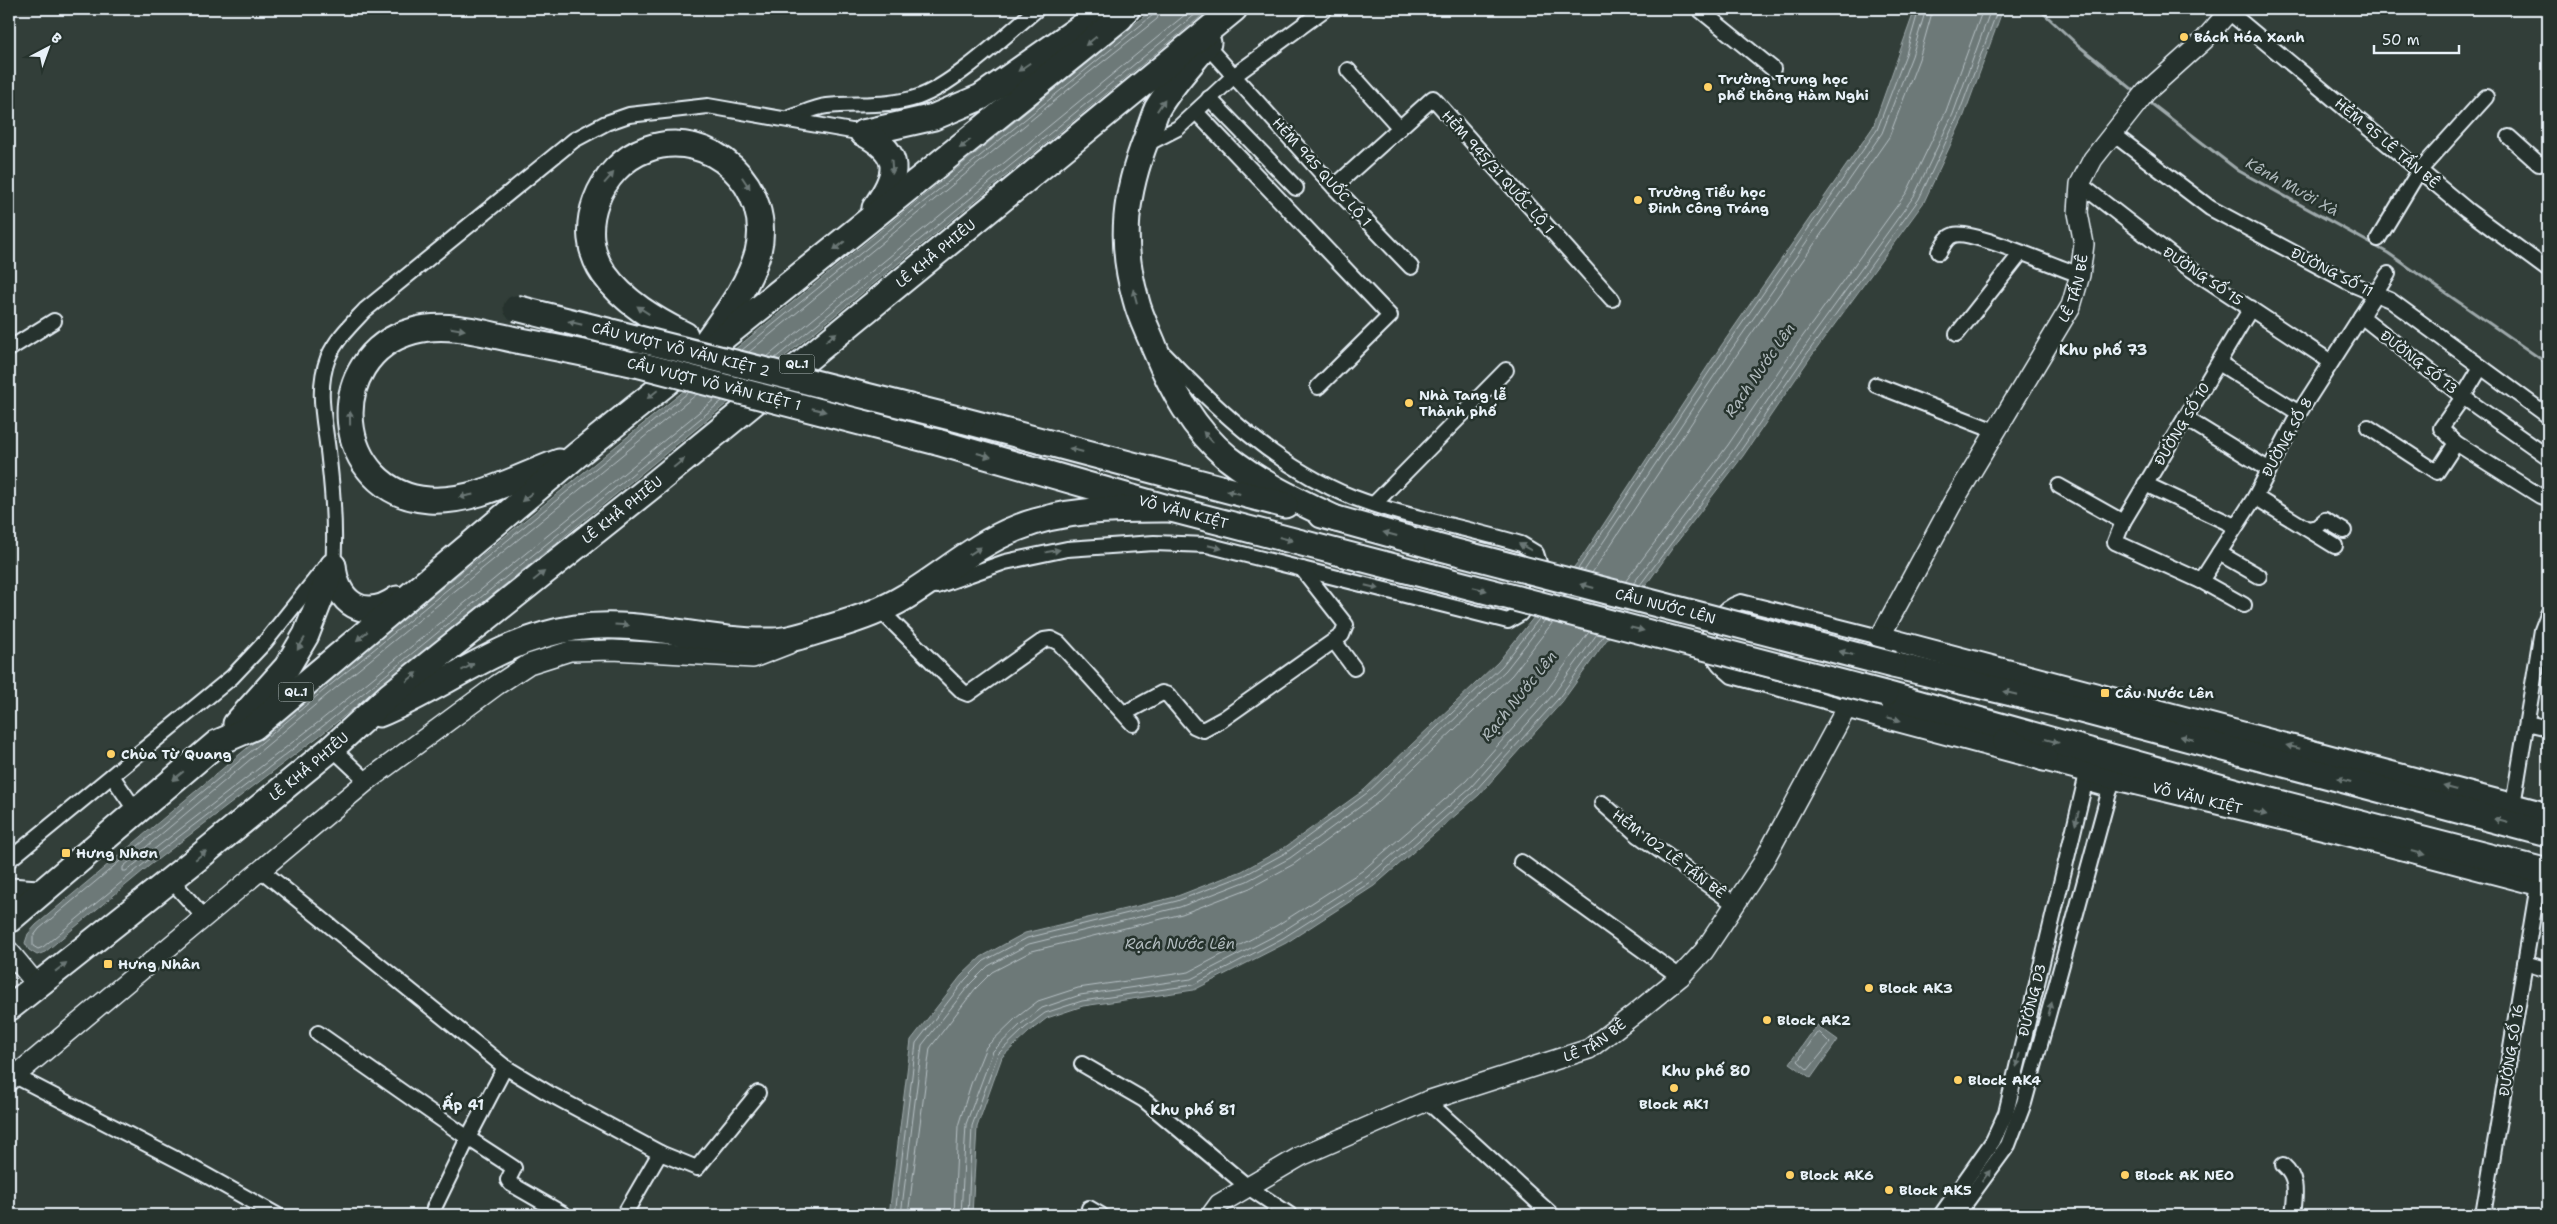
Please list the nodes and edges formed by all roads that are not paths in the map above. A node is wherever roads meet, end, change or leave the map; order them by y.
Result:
1 (1037, 9) edge
2 (1107, 9) edge
3 (1127, 9) edge
4 (1235, 9) edge
5 (1325, 9) edge
6 (1699, 9) edge
7 (2230, 10) edge
8 (1206, 45) junction
9 (1773, 69) dead end
10 (1348, 70) dead end
11 (1236, 75) junction
12 (2486, 97) dead end
13 (1209, 98) junction
14 (1196, 112) junction
15 (788, 119) junction
16 (1400, 128) junction
17 (863, 133) junction
18 (2112, 133) junction
19 (2509, 137) dead end
20 (1144, 145) junction
21 (2548, 162) edge
22 (2419, 171) junction
23 (2080, 184) junction
24 (1334, 187) junction
25 (1296, 188) dead end
26 (859, 229) junction
27 (2378, 239) dead end
28 (1938, 252) dead end
29 (2022, 253) junction
30 (1411, 267) dead end
31 (2548, 270) edge
32 (2388, 274) dead end
33 (2080, 275) junction
34 (2376, 295) junction
35 (1612, 299) dead end
36 (516, 308) dead end
37 (2251, 308) junction
38 (2361, 316) junction
39 (54, 321) dead end
40 (1957, 334) dead end
41 (9, 349) edge
42 (2331, 362) junction
43 (691, 363) junction
44 (2219, 363) junction
45 (2482, 367) junction
46 (1506, 370) dead end
47 (1876, 384) dead end
48 (1182, 387) junction
49 (1318, 387) dead end
50 (2463, 397) junction
51 (2299, 413) junction
52 (2548, 416) edge
53 (2185, 418) junction
54 (962, 420) junction
55 (2368, 427) dead end
56 (1995, 431) junction
57 (937, 442) joint
58 (2456, 443) junction
59 (577, 454) junction
60 (2548, 458) edge
61 (2268, 469) junction
62 (2145, 484) junction
63 (2059, 486) dead end
64 (2255, 497) junction
65 (2548, 498) edge
66 (1374, 504) junction
67 (1171, 508) junction
68 (1336, 519) junction
69 (2123, 522) junction
70 (2235, 526) junction
71 (2308, 529) junction
72 (2344, 531) dead end
73 (1004, 534) junction
74 (2335, 546) dead end
75 (2219, 554) junction
76 (333, 561) junction
77 (1005, 562) junction
78 (1302, 569) junction
79 (2259, 576) dead end
80 (427, 581) junction
81 (2201, 581) junction
82 (905, 597) junction
83 (2244, 605) dead end
84 (880, 610) junction
85 (2548, 614) edge
86 (1716, 619) junction
87 (832, 627) junction
88 (1880, 637) junction
89 (1334, 641) junction
90 (2544, 648) edge
91 (1354, 668) dead end
92 (2102, 697) junction
93 (1921, 704) junction
94 (2058, 704) junction
95 (1847, 707) junction
96 (362, 721) junction
97 (2527, 723) junction
98 (2548, 728) edge
99 (218, 743) junction
100 (332, 748) junction
101 (2044, 758) junction
102 (112, 776) junction
103 (2086, 777) junction
104 (367, 781) junction
105 (2112, 784) junction
106 (1602, 803) dead end
107 (2512, 805) junction
108 (136, 811) junction
109 (2548, 814) edge
110 (2548, 834) edge
111 (9, 860) edge
112 (1522, 862) dead end
113 (261, 870) junction
114 (171, 880) junction
115 (2545, 881) edge
116 (9, 891) edge
117 (38, 893) junction
118 (1736, 905) junction
119 (204, 918) junction
120 (9, 920) edge
121 (9, 951) edge
122 (2525, 963) junction
123 (2548, 970) edge
124 (1680, 977) junction
125 (38, 986) junction
126 (9, 1008) edge
127 (318, 1033) dead end
128 (1082, 1064) dead end
129 (506, 1067) junction
130 (12, 1079) edge
131 (758, 1093) dead end
132 (1427, 1100) junction
133 (468, 1138) junction
134 (660, 1154) junction
135 (2283, 1165) dead end
136 (1248, 1187) junction
137 (434, 1208) dead end
138 (277, 1215) edge
139 (565, 1215) edge
140 (624, 1215) edge
141 (1211, 1215) edge
142 (1290, 1215) edge
143 (1552, 1215) edge
144 (1941, 1215) edge
145 (1958, 1215) edge
146 (2293, 1215) edge
147 (2483, 1215) edge

1 - 15 street
2 -> 17 highway
3 -> 26 highway, QL.1
4 - 8 highway
96 -> 4 highway, LÊ KHẢ PHIÊU / QL.1
5 - 11 street
6 - 9 street
7 - 18 street, LÊ TẤN BÊ
7 - 22 street, HẺM 95 LÊ TẤN BÊ
8 - 11 street, HẺM 945 QUỐC LỘ 1
20 -> 8 highway
10 - 16 street
11 - 13 street
11 - 24 street, HẺM 945 QUỐC LỘ 1
12 - 22 street
13 - 14 street
13 - 25 street
14 - 20 street
14 - 49 street
15 - 17 street
15 - 76 street
16 - 24 street, HẺM 945/31 QUỐC LỘ 1
16 - 35 street, HẺM 945/31 QUỐC LỘ 1
17 -> 26 highway
18 - 23 street, LÊ TẤN BÊ
18 - 34 street, ĐƯỜNG SỐ 11
19 - 21 street
48 -> 20 highway
22 - 27 street
22 - 31 street, HẺM 95 LÊ TẤN BÊ
23 - 33 street, LÊ TẤN BÊ
23 - 37 street, ĐƯỜNG SỐ 15
24 - 30 street, HẺM 945 QUỐC LỘ 1
26 -> 43 highway, QL.1
28 - 29 street
29 - 33 street
29 - 40 street
32 - 34 street, ĐƯỜNG SỐ 8
33 - 56 street, LÊ TẤN BÊ
34 - 38 street, ĐƯỜNG SỐ 8
34 - 45 street, ĐƯỜNG SỐ 11
54 -> 36 highway, CẦU VƯỢT VÕ VĂN KIỆT 2, bridge
37 - 42 street, ĐƯỜNG SỐ 15
37 - 44 street, ĐƯỜNG SỐ 10
38 - 42 street, ĐƯỜNG SỐ 8
38 - 50 street, ĐƯỜNG SỐ 13
39 - 41 street
42 - 51 street, ĐƯỜNG SỐ 8
54 -> 43 highway, bridge
43 -> 59 highway, QL.1
44 - 51 street
44 - 53 street, ĐƯỜNG SỐ 10
45 - 50 street
45 - 52 street, ĐƯỜNG SỐ 11
46 - 66 street
47 - 56 street
48 - 66 street
68 -> 48 highway
50 - 58 street, ĐƯỜNG SỐ 13
50 - 60 street
51 - 61 street, ĐƯỜNG SỐ 8
53 - 61 street
53 - 62 street, ĐƯỜNG SỐ 10
68 -> 54 highway
55 - 58 street
56 - 88 street, LÊ TẤN BÊ
59 -> 57 highway, CẦU VƯỢT VÕ VĂN KIỆT 1, bridge
57 -> 67 highway, VÕ VĂN KIỆT
58 - 65 street, ĐƯỜNG SỐ 13
59 -> 80 highway, QL.1
61 - 64 street, ĐƯỜNG SỐ 8
62 - 69 street, ĐƯỜNG SỐ 10
62 - 70 street
63 - 69 street
64 - 70 street, ĐƯỜNG SỐ 8
64 - 71 street
78 -> 66 street
67 - 73 highway
67 -> 93 highway, VÕ VĂN KIỆT, bridge
86 -> 68 highway, CẦU NƯỚC LÊN, bridge
69 - 81 street, ĐƯỜNG SỐ 10
70 - 75 street, ĐƯỜNG SỐ 8
71 - 72 street
71 - 74 street
73 - 77 street
82 -> 73 highway
75 - 79 street
75 - 81 street, ĐƯỜNG SỐ 8
76 - 80 highway
76 -> 99 highway
76 - 102 street
77 -> 78 street
77 - 82 street
78 - 89 street
80 -> 99 highway, QL.1
81 - 83 street
82 - 84 highway
84 - 87 highway
84 - 89 street
85 - 90 street
86 - 88 street
94 -> 86 highway, CẦU NƯỚC LÊN, bridge
86 - 95 street
96 -> 87 highway
87 - 104 street
88 - 92 main road
89 - 91 street
90 - 97 street
92 - 94 highway
107 -> 92 main road
93 - 101 highway
93 -> 115 highway, VÕ VĂN KIỆT
110 -> 94 highway
95 -> 101 main road, VÕ VĂN KIỆT
95 - 118 street, LÊ TẤN BÊ
96 - 100 highway, LÊ KHẢ PHIÊU / QL.1
97 - 98 street
97 - 107 street
99 -> 108 highway, QL.1
100 - 104 street
114 -> 100 highway, LÊ KHẢ PHIÊU / QL.1
101 - 103 main road, VÕ VĂN KIỆT
102 - 108 street
102 - 111 street
103 - 105 main road, VÕ VĂN KIỆT
103 -> 144 street, ĐƯỜNG D3
104 - 113 street
105 -> 115 main road, VÕ VĂN KIỆT
145 -> 105 street, ĐƯỜNG D3
106 - 118 street, HẺM 102 LÊ TẤN BÊ
107 - 109 main road
108 - 117 highway, QL.1
112 - 124 street
113 - 119 street
113 - 129 street
114 - 119 street
125 -> 114 highway, LÊ KHẢ PHIÊU / QL.1
115 - 122 street, ĐƯỜNG SỐ 16
116 - 117 highway
117 - 120 highway, QL.1
118 - 124 street, LÊ TẤN BÊ
119 - 130 street
121 - 125 street
122 - 123 street
122 - 147 street, ĐƯỜNG SỐ 16
124 - 132 street, LÊ TẤN BÊ
125 - 126 highway, LÊ KHẢ PHIÊU / QL.1
127 - 133 street
128 - 136 street
129 - 133 street
129 - 134 street
130 - 138 street
131 - 134 street
132 - 136 street, LÊ TẤN BÊ
132 - 143 street
133 - 137 street
133 - 139 street
134 - 140 street
135 - 146 street
136 - 141 street, LÊ TẤN BÊ
136 - 142 street

